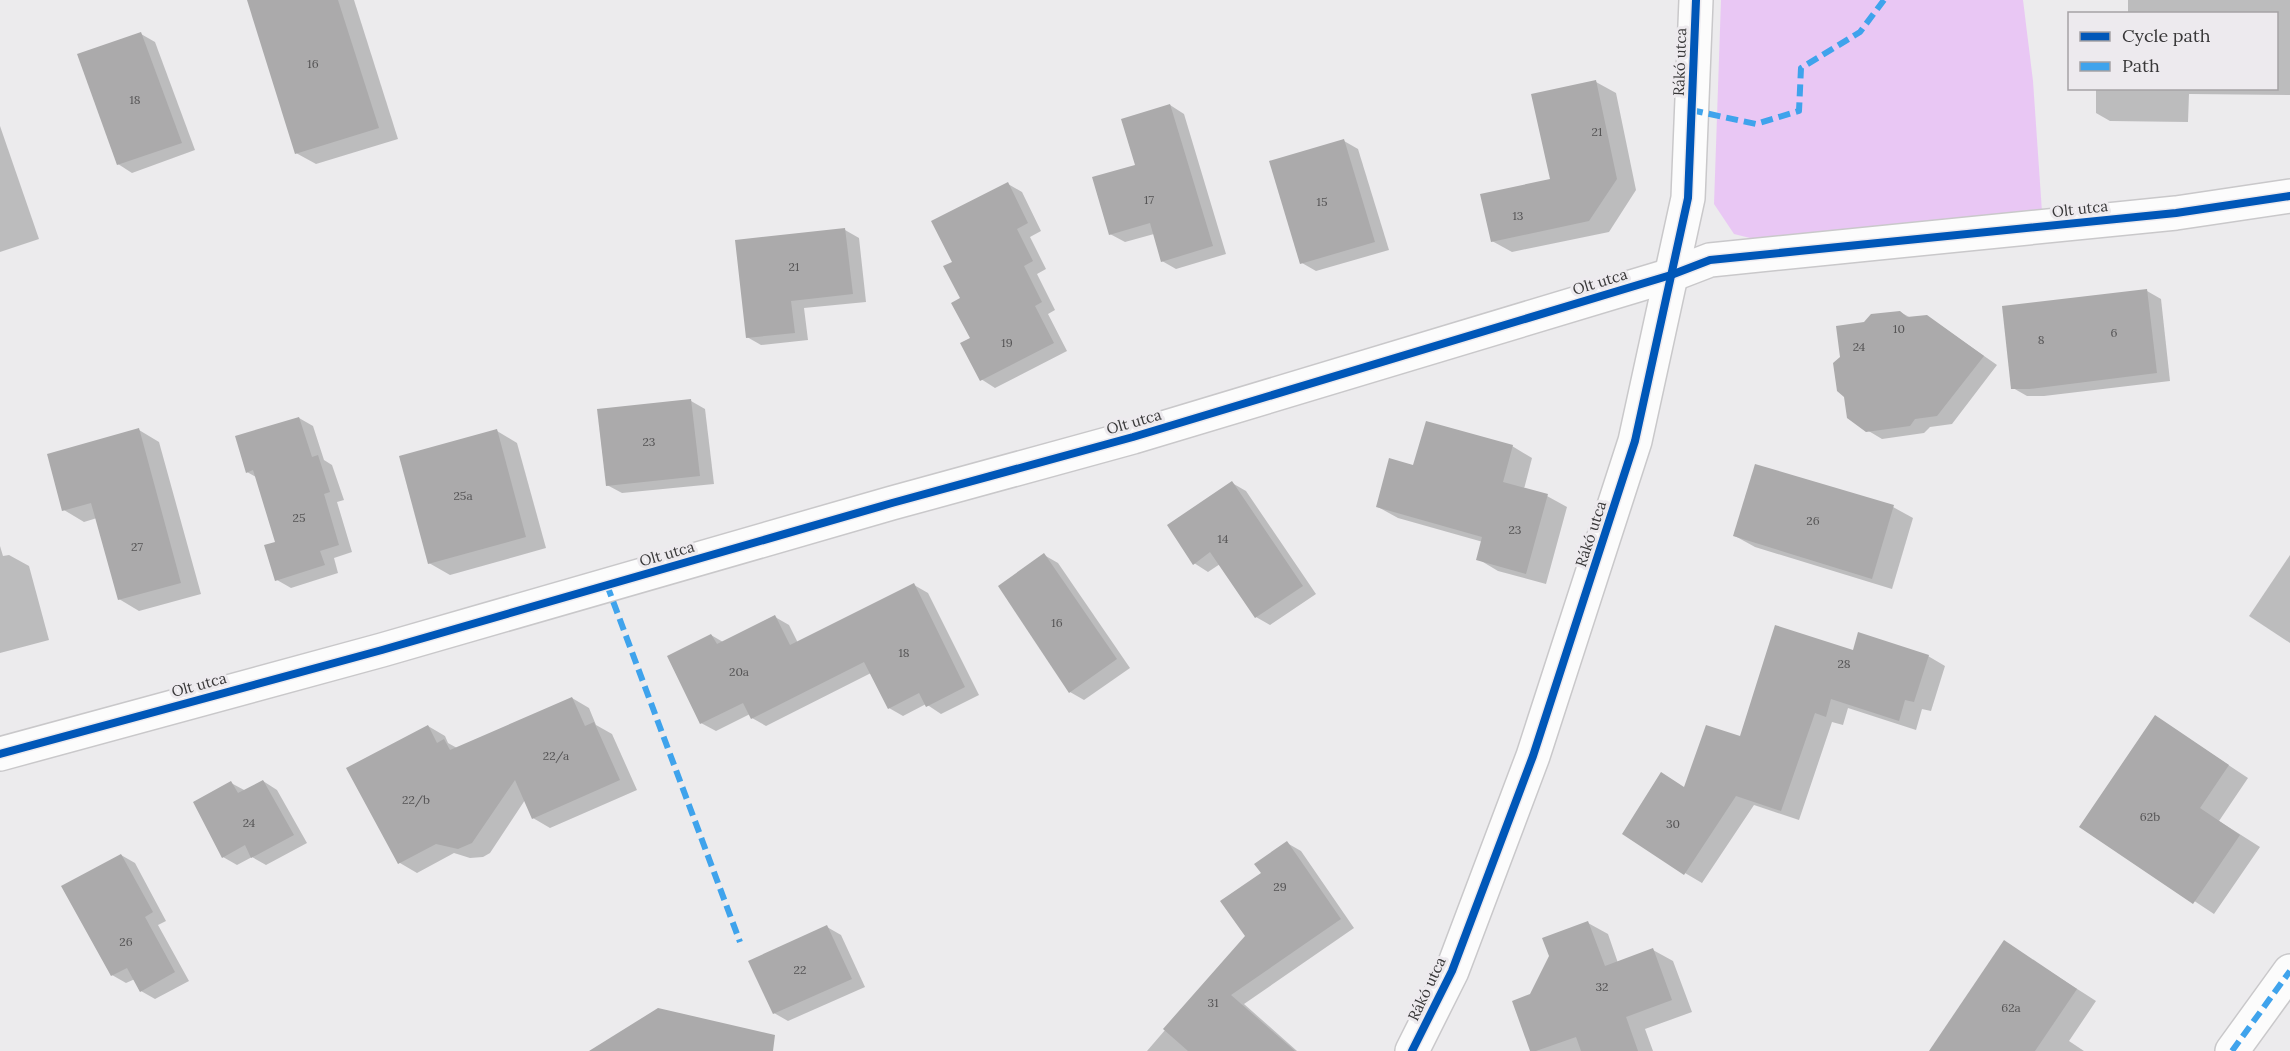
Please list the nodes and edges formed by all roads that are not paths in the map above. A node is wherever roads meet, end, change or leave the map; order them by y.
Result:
1 (1696, 0) edge
2 (2290, 196) edge
3 (1671, 275) junction
4 (0, 754) edge
5 (2290, 971) edge
6 (1412, 1051) edge
7 (2232, 1051) edge

1 - 3 street, Rákó utca
2 - 3 street, Olt utca
3 - 4 street, Olt utca
3 - 6 street, Rákó utca
5 - 7 street

